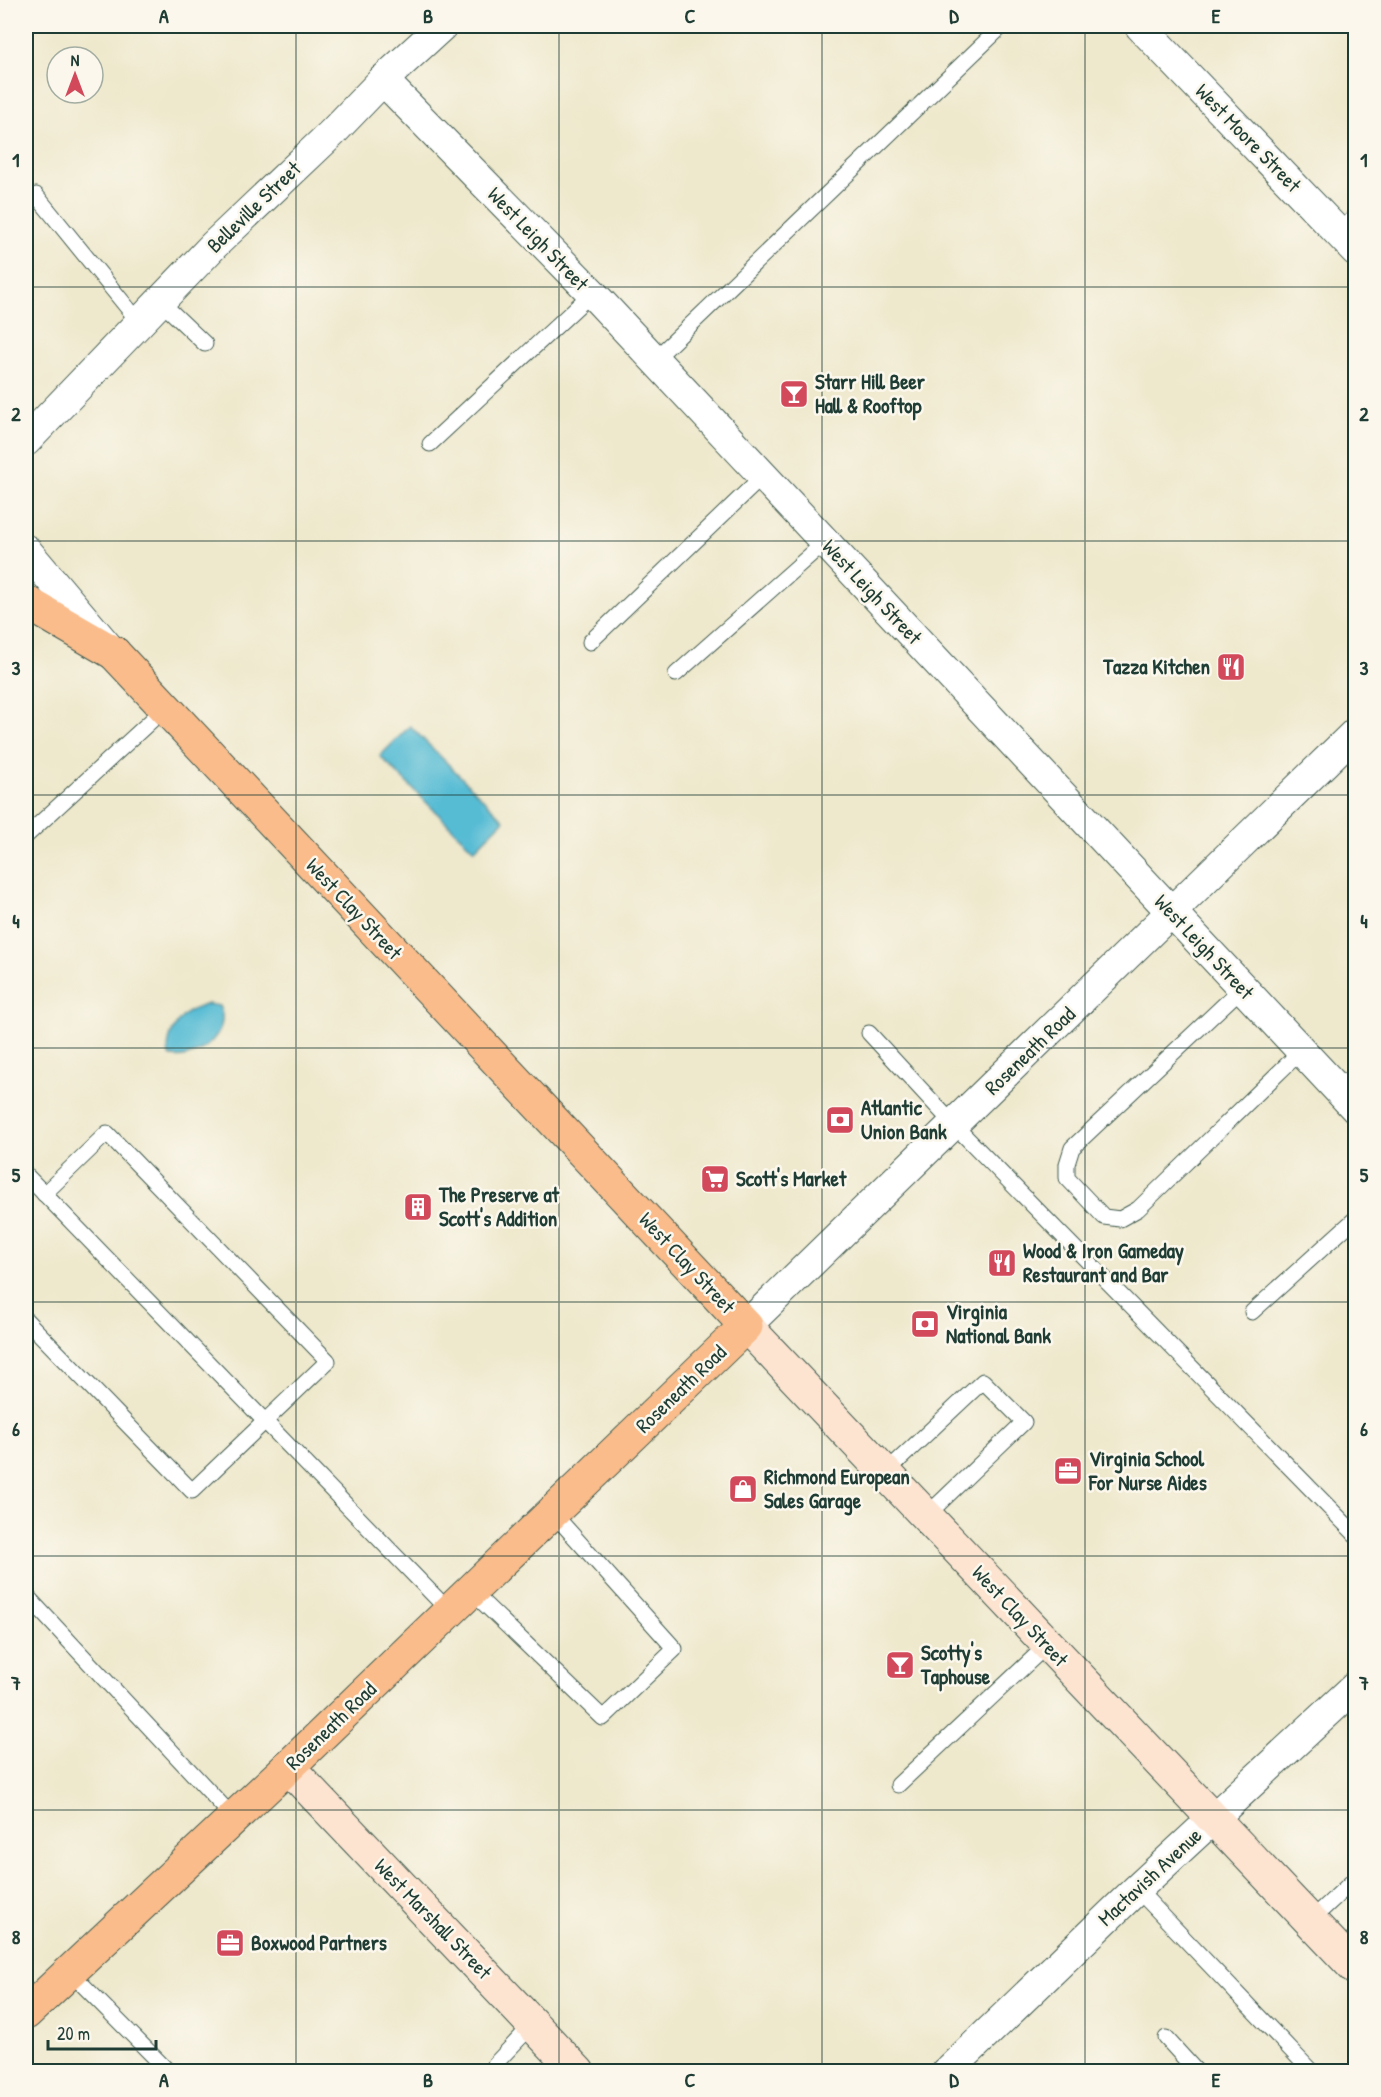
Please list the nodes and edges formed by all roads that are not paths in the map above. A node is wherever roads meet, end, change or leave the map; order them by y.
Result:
1 (442, 26) edge
2 (1002, 26) edge
3 (1140, 26) edge
4 (383, 80) junction
5 (36, 195) dead end
6 (1350, 233) edge
7 (592, 293) junction
8 (160, 301) junction
9 (139, 322) junction
10 (205, 344) dead end
11 (654, 360) junction
12 (26, 441) edge
13 (430, 444) dead end
14 (763, 476) junction
15 (825, 542) junction
16 (26, 550) edge
17 (26, 602) edge
18 (590, 642) dead end
19 (114, 653) junction
20 (676, 674) dead end
21 (165, 708) junction
22 (1356, 732) edge
23 (26, 836) edge
24 (1172, 913) junction
25 (1242, 988) junction
26 (869, 1033) dead end
27 (1301, 1051) junction
28 (1356, 1109) edge
29 (954, 1125) junction
30 (26, 1175) edge
31 (44, 1194) junction
32 (1356, 1218) edge
33 (1252, 1312) dead end
34 (26, 1320) edge
35 (746, 1326) junction
36 (265, 1421) junction
37 (885, 1473) junction
38 (552, 1512) junction
39 (927, 1516) junction
40 (1356, 1534) edge
41 (26, 1595) edge
42 (460, 1601) junction
43 (1047, 1645) junction
44 (1356, 1686) edge
45 (288, 1767) junction
46 (898, 1785) dead end
47 (233, 1817) junction
48 (1212, 1819) junction
49 (1356, 1878) edge
50 (1137, 1889) junction
51 (1310, 1921) junction
52 (1356, 1969) edge
53 (69, 1971) junction
54 (26, 2013) edge
55 (533, 2024) junction
56 (1166, 2038) dead end
57 (169, 2072) edge
58 (496, 2072) edge
59 (578, 2072) edge
60 (947, 2072) edge
61 (1197, 2072) edge
62 (1312, 2072) edge

1 - 4 street, Belleville Street
2 - 11 lane
3 - 6 street, West Moore Street
4 - 7 street, West Leigh Street
4 - 8 street, Belleville Street
5 - 9 lane
7 - 11 street, West Leigh Street
7 - 13 lane
8 - 9 street, Belleville Street
8 - 10 lane
9 - 12 street, Belleville Street
11 - 14 street, West Leigh Street
14 - 15 street, West Leigh Street
14 - 18 lane
15 - 20 lane
15 - 24 street, West Leigh Street
16 - 19 street, West Clay Street
17 - 19 main road
19 - 21 main road, West Clay Street
21 - 23 lane
21 - 35 main road, West Clay Street
22 - 24 street, Roseneath Road
24 - 25 street, West Leigh Street
24 - 29 street, Roseneath Road
25 - 27 street, West Leigh Street
25 - 27 lane
26 - 29 lane
27 - 28 street, West Leigh Street
29 - 35 street, Roseneath Road
29 - 40 lane
30 - 31 lane
31 - 36 lane
31 - 36 lane
32 - 33 lane
34 - 36 lane
35 - 37 street, West Clay Street
35 - 38 main road, Roseneath Road
36 - 42 lane
37 - 39 street, West Clay Street
37 - 39 lane
38 - 42 main road, Roseneath Road
38 - 42 lane
39 - 43 street, West Clay Street
41 - 47 lane
42 - 45 main road, Roseneath Road
43 - 46 lane
43 - 48 street, West Clay Street
44 - 48 street, Mactavish Avenue
45 - 47 main road, Roseneath Road
45 - 55 street, West Marshall Street
47 - 53 main road, Roseneath Road
48 - 50 street, Mactavish Avenue
48 - 51 street, West Clay Street
49 - 51 lane
50 - 60 street, Mactavish Avenue
50 - 62 lane
51 - 52 street, West Clay Street
53 - 54 main road, Roseneath Road
53 - 57 lane
55 - 58 lane
55 - 59 street, West Marshall Street
56 - 61 lane

